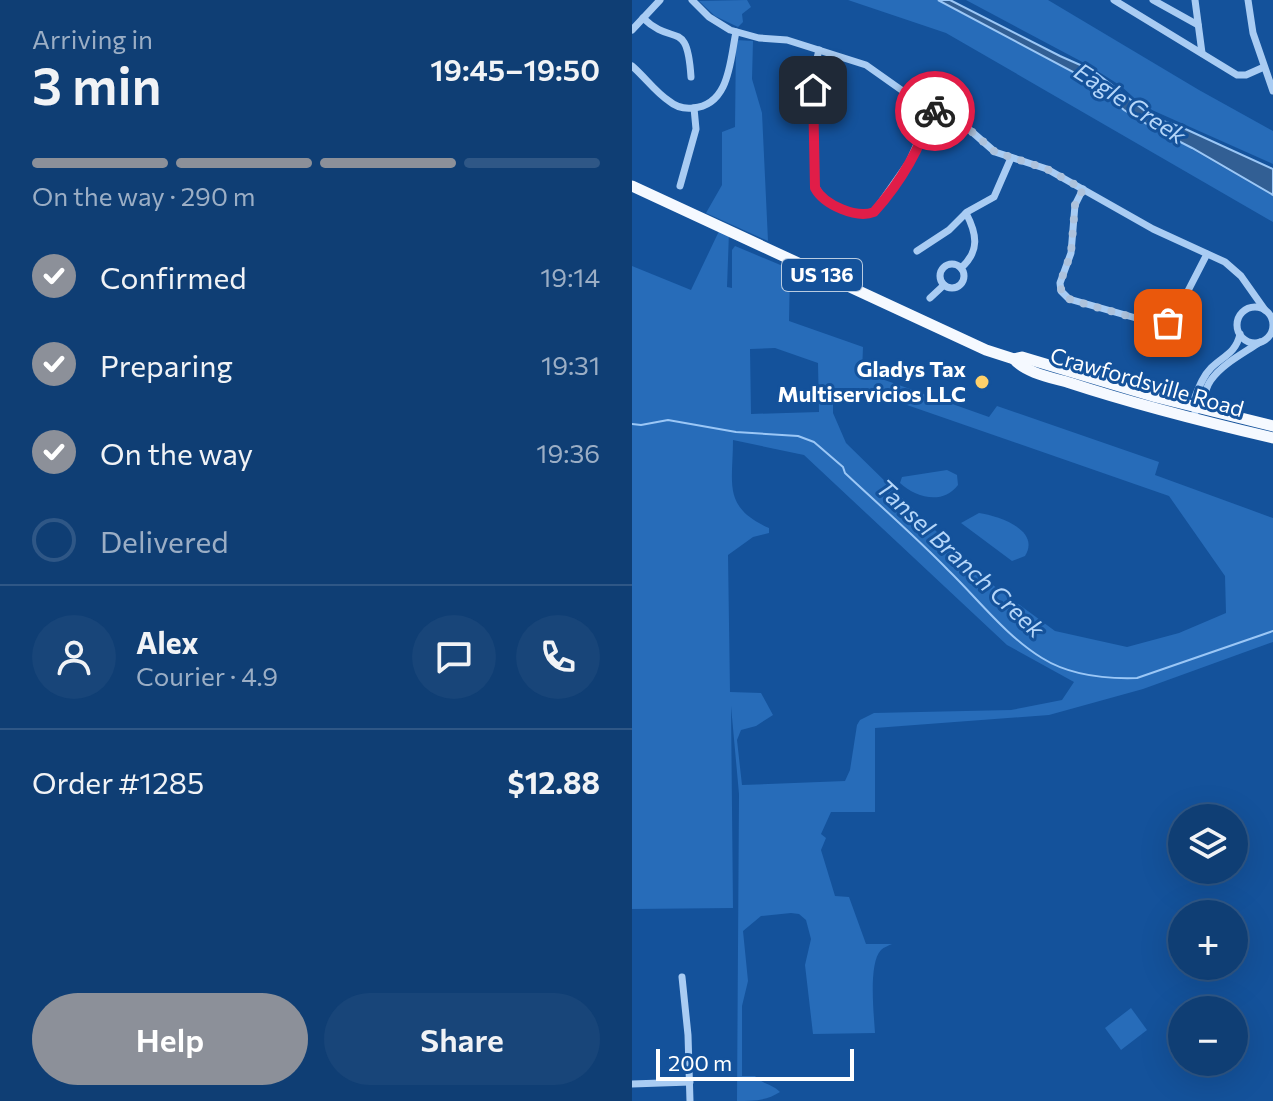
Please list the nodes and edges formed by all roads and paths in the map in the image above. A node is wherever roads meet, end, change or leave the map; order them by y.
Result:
1 (660, 0) edge
2 (692, 0) edge
3 (1114, 0) edge
4 (1153, 0) edge
5 (1195, 0) edge
6 (1248, 0) edge
7 (643, 18) junction
8 (1147, 19) junction
9 (1198, 25) junction
10 (632, 30) edge
11 (736, 32) junction
12 (819, 50) junction
13 (1202, 53) junction
14 (632, 66) edge
15 (1264, 67) junction
16 (691, 77) dead end
17 (1273, 91) edge
18 (694, 108) junction
19 (932, 110) junction
20 (1011, 158) junction
21 (632, 186) edge
22 (680, 186) dead end
23 (1083, 189) junction
24 (966, 213) junction
25 (917, 251) dead end
26 (1207, 254) junction
27 (961, 268) junction
28 (944, 285) junction
29 (1249, 290) junction
30 (930, 298) dead end
31 (1246, 309) junction
32 (1265, 310) junction
33 (1240, 334) junction
34 (1264, 340) junction
35 (1196, 410) junction
36 (1273, 426) edge
37 (1273, 438) edge
38 (682, 977) dead end
39 (690, 1082) junction
40 (632, 1084) edge
41 (690, 1101) edge

1 - 7 street
2 - 11 street
3 - 8 street
4 - 8 street
4 - 9 street
5 - 9 street
6 - 15 street
7 - 10 street
7 - 16 street
8 - 13 street
9 - 13 street
11 - 12 street
11 - 18 street
12 - 19 street
12 - 19 street
13 - 15 street
14 - 18 street
15 - 17 street
18 - 22 street
19 - 20 street
20 - 23 street
20 - 24 street
21 - 35 main road, Crawfordsville Road / US 136
23 - 26 street
23 - 26 street
24 - 25 street
24 - 27 street
26 - 29 street
27 - 28 street
27 - 28 street
28 - 30 street
29 - 31 street
29 - 32 street
31 - 32 street
31 - 33 street
32 - 34 street
33 - 34 street
33 - 35 street
34 - 35 street
35 - 36 main road, Crawfordsville Road / US 136
35 - 37 main road, Crawfordsville Road / US 136
38 - 39 street
39 - 40 street
39 - 41 street

